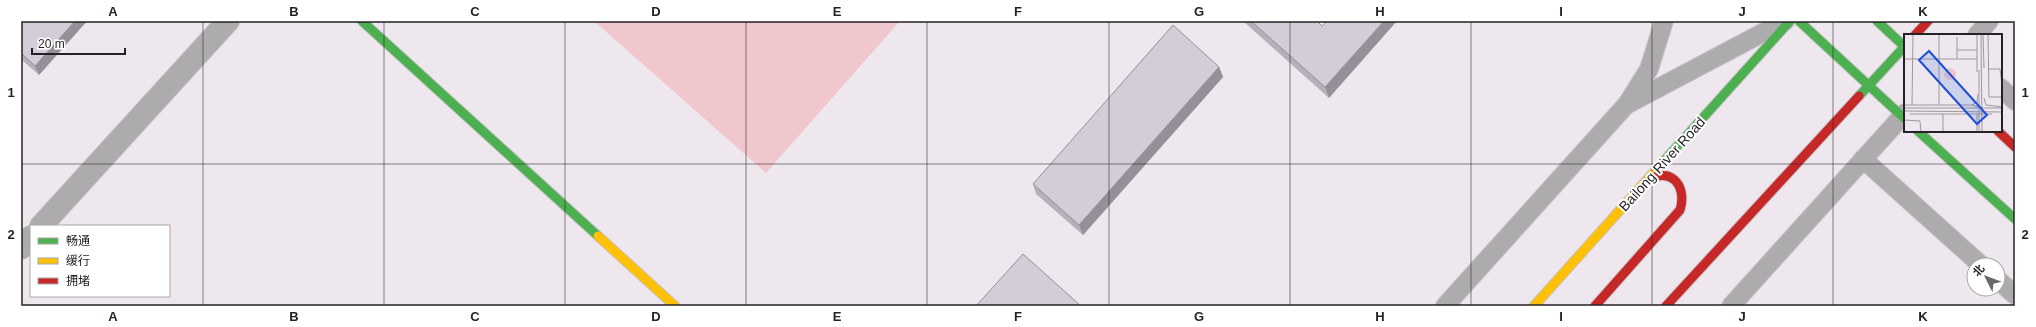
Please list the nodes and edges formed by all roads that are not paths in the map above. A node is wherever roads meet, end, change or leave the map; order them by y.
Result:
1 (228, 21) edge
2 (362, 21) edge
3 (1664, 21) edge
4 (1785, 21) edge
5 (1790, 21) edge
6 (1799, 21) edge
7 (1877, 21) edge
8 (1928, 21) edge
9 (1989, 21) edge
10 (1916, 34) edge
11 (1978, 34) edge
12 (1904, 46) edge
13 (1904, 48) edge
14 (1868, 86) junction
15 (2002, 89) edge
16 (2015, 100) edge
17 (1627, 104) junction
18 (1904, 116) edge
19 (1919, 132) edge
20 (1999, 132) edge
21 (2015, 147) edge
22 (1863, 159) junction
23 (1648, 179) junction
24 (2015, 219) edge
25 (42, 225) edge
26 (30, 238) edge
27 (21, 248) edge
28 (1972, 257) edge
29 (2006, 287) edge
30 (2015, 295) edge
31 (675, 306) edge
32 (1445, 306) edge
33 (1534, 306) edge
34 (1595, 306) edge
35 (1666, 306) edge
36 (1731, 306) edge

1 - 25 street
2 - 31 main road
3 - 17 lane
4 - 17 lane
5 - 23 main road, Bailong River Road
6 - 14 main road
7 - 12 main road
8 - 10 main road
9 - 11 lane
13 - 14 main road
14 - 18 main road
14 - 35 main road
15 - 16 lane
17 - 32 lane
18 - 22 lane
19 - 24 main road
20 - 21 main road
22 - 28 lane
22 - 36 lane
23 - 33 main road, Bailong River Road
23 - 34 main road
26 - 27 street
29 - 30 lane

